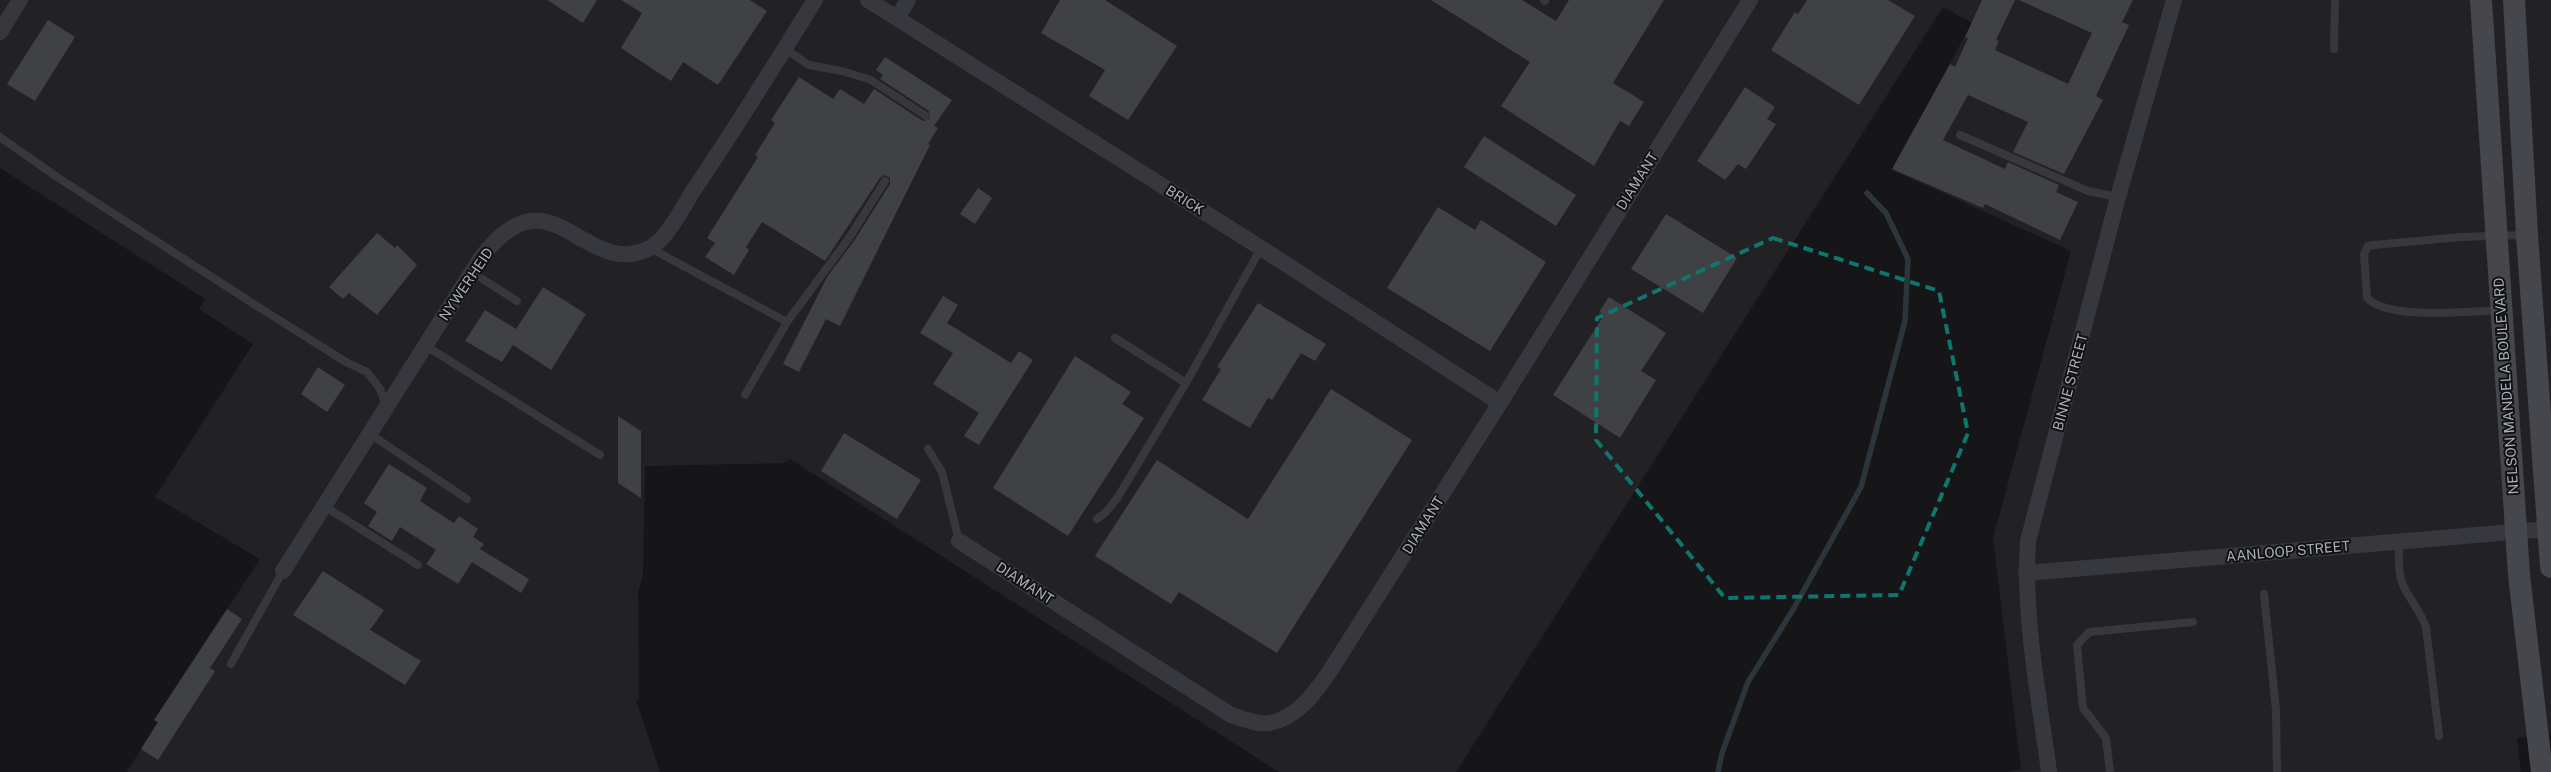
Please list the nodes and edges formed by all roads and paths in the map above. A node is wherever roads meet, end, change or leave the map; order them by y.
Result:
1 (20, 0) edge
2 (815, 0) edge
3 (868, 0) edge
4 (908, 0) edge
5 (1750, 0) edge
6 (2174, 0) edge
7 (2335, 0) edge
8 (2480, 0) edge
9 (2514, 0) edge
10 (897, 18) junction
11 (0, 32) edge
12 (785, 49) junction
13 (2334, 49) dead end
14 (926, 116) dead end
15 (1960, 135) dead end
16 (0, 137) edge
17 (885, 181) dead end
18 (2118, 197) junction
19 (2527, 235) junction
20 (2496, 236) junction
21 (650, 248) junction
22 (1261, 248) junction
23 (473, 273) junction
24 (517, 301) dead end
25 (2501, 310) junction
26 (787, 322) junction
27 (1115, 338) dead end
28 (426, 346) junction
29 (1186, 383) junction
30 (745, 395) dead end
31 (1500, 403) junction
32 (386, 407) junction
33 (370, 434) junction
34 (928, 449) dead end
35 (600, 456) dead end
36 (467, 498) dead end
37 (324, 506) junction
38 (1097, 519) dead end
39 (2550, 529) edge
40 (2516, 532) junction
41 (959, 541) joint
42 (2400, 542) junction
43 (418, 565) dead end
44 (2551, 567) edge
45 (283, 571) joint
46 (2026, 573) junction
47 (2264, 594) dead end
48 (2193, 622) dead end
49 (231, 664) dead end
50 (2439, 736) dead end
51 (2049, 772) edge
52 (2110, 772) edge
53 (2276, 772) edge
54 (2542, 772) edge

1 - 11 street
2 - 12 street
3 - 10 street, BRICK
4 - 10 street
5 - 31 street, DIAMANT
6 - 18 street, BINNE STREET
7 - 13 lane
8 - 20 street, NELSON MANDELA BOULEVARD
9 - 19 street
10 - 22 street, BRICK
12 - 14 lane
12 - 21 street
15 - 18 lane
16 - 32 lane
17 - 26 lane
18 - 46 street, BINNE STREET
19 - 20 lane
19 - 39 street
20 - 25 street, NELSON MANDELA BOULEVARD
20 - 25 lane
21 - 23 street, NYWERHEID
21 - 26 lane
22 - 29 lane
22 - 31 street, BRICK
23 - 24 lane
23 - 28 street, NYWERHEID
25 - 40 street, NELSON MANDELA BOULEVARD
26 - 30 lane
27 - 29 lane
28 - 32 street, NYWERHEID
28 - 35 lane
29 - 38 lane
31 - 41 street, DIAMANT
32 - 33 street, NYWERHEID
33 - 36 lane
33 - 37 street, NYWERHEID
34 - 41 lane
37 - 43 lane
37 - 45 street, NYWERHEID
39 - 40 street, AANLOOP STREET
39 - 44 street
40 - 42 street, AANLOOP STREET
40 - 54 street, NELSON MANDELA BOULEVARD
42 - 46 street, AANLOOP STREET
42 - 50 lane
45 - 49 lane
46 - 51 street, BINNE STREET
47 - 53 lane
48 - 52 lane

